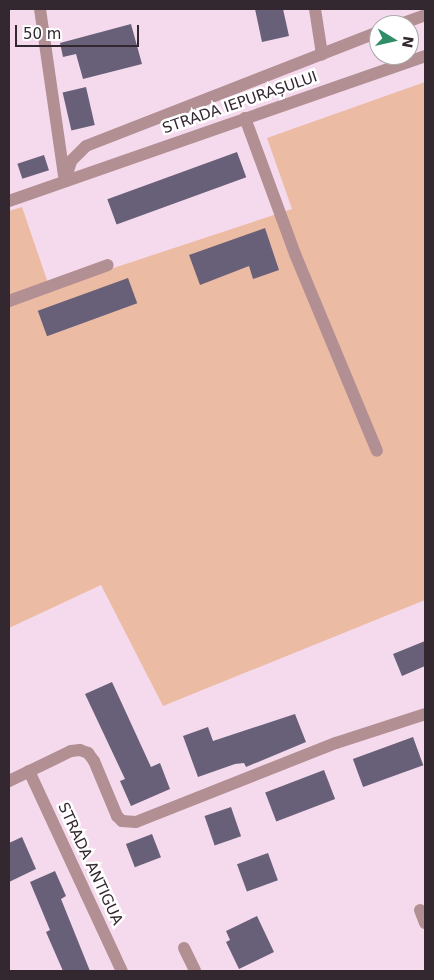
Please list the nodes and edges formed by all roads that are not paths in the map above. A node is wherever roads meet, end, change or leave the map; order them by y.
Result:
1 (40, 9) edge
2 (316, 9) edge
3 (369, 36) edge
4 (322, 54) junction
5 (425, 56) edge
6 (245, 118) junction
7 (65, 181) junction
8 (9, 201) edge
9 (108, 265) dead end
10 (9, 301) edge
11 (376, 451) dead end
12 (425, 714) edge
13 (29, 771) junction
14 (9, 781) edge
15 (420, 910) dead end
16 (425, 923) edge
17 (184, 948) dead end
18 (122, 971) edge
19 (195, 971) edge

1 - 7 street
2 - 4 street
3 - 4 street, STRADA IEPURAȘULUI
4 - 7 street, STRADA IEPURAȘULUI
5 - 6 street, STRADA IEPURAȘULUI
6 - 7 street, STRADA IEPURAȘULUI
6 - 11 street
7 - 8 street, STRADA IEPURAȘULUI
9 - 10 street
12 - 13 street
13 - 14 street
13 - 18 street, STRADA ANTIGUA
15 - 16 street
17 - 19 street

